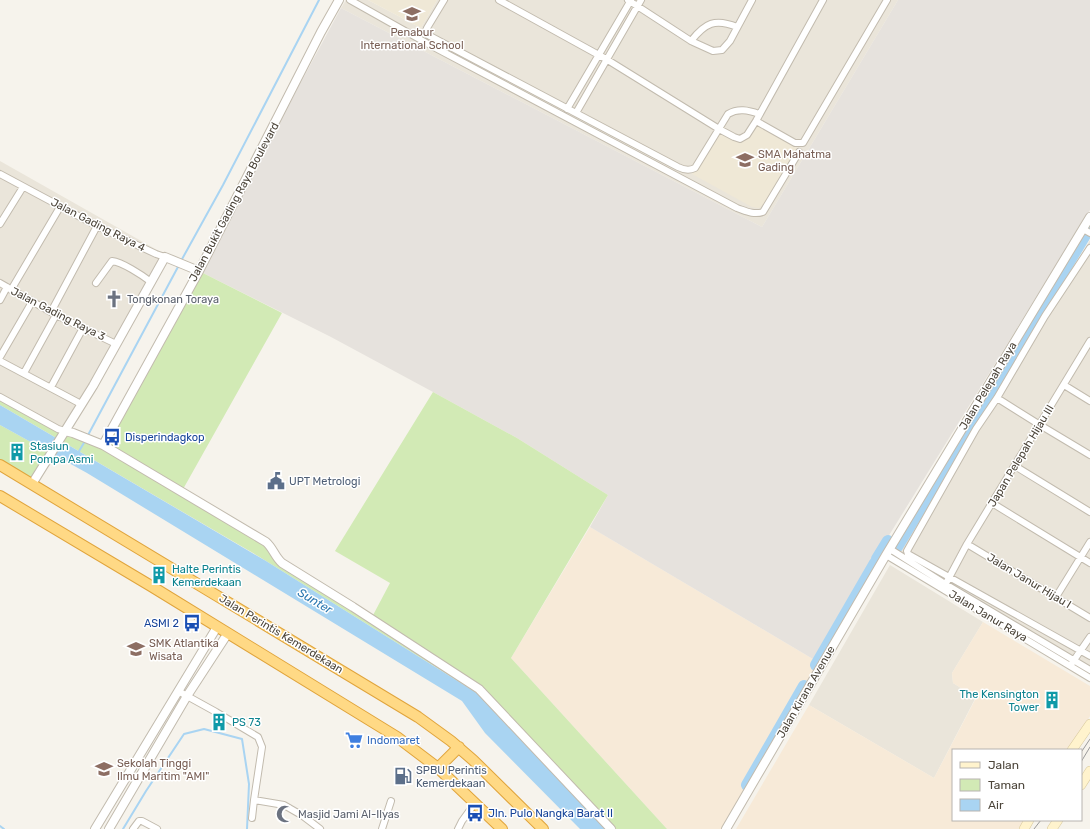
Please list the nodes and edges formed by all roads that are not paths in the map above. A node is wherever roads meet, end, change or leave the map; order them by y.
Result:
1 (339, 0) edge
2 (350, 0) edge
3 (444, 0) edge
4 (499, 0) edge
5 (630, 0) edge
6 (752, 0) edge
7 (823, 0) edge
8 (887, 0) edge
9 (639, 3) edge
10 (737, 27) junction
11 (691, 41) junction
12 (599, 56) junction
13 (606, 60) junction
14 (567, 109) junction
15 (576, 113) junction
16 (759, 114) junction
17 (756, 121) junction
18 (719, 129) junction
19 (799, 152) dead end
20 (0, 174) edge
21 (23, 187) junction
22 (60, 207) junction
23 (1090, 217) edge
24 (0, 224) edge
25 (97, 226) junction
26 (1086, 230) edge
27 (1090, 248) edge
28 (169, 259) junction
29 (195, 269) junction
30 (150, 282) junction
31 (0, 283) edge
32 (96, 283) dead end
33 (9, 288) junction
34 (0, 300) edge
35 (32, 302) junction
36 (54, 313) junction
37 (83, 328) junction
38 (116, 344) junction
39 (1089, 345) edge
40 (0, 357) edge
41 (0, 361) edge
42 (24, 373) junction
43 (1064, 385) junction
44 (51, 387) junction
45 (0, 397) edge
46 (997, 398) junction
47 (1090, 401) edge
48 (81, 404) junction
49 (1040, 425) junction
50 (67, 432) junction
51 (102, 444) junction
52 (1090, 455) edge
53 (0, 465) edge
54 (1015, 466) junction
55 (32, 484) junction
56 (0, 496) edge
57 (992, 503) junction
58 (1090, 512) edge
59 (1090, 542) edge
60 (967, 544) junction
61 (888, 552) junction
62 (1082, 557) junction
63 (1090, 563) edge
64 (949, 575) junction
65 (942, 586) junction
66 (1056, 597) junction
67 (1090, 618) edge
68 (217, 627) junction
69 (228, 633) junction
70 (1090, 637) edge
71 (1081, 651) junction
72 (1090, 656) edge
73 (1074, 660) junction
74 (1070, 666) junction
75 (1090, 670) edge
76 (1090, 678) edge
77 (178, 692) junction
78 (187, 696) junction
79 (1090, 724) edge
80 (459, 747) junction
81 (1073, 749) edge
82 (438, 768) junction
83 (1090, 771) edge
84 (1082, 783) edge
85 (254, 800) junction
86 (391, 801) dead end
87 (475, 803) junction
88 (252, 818) dead end
89 (95, 829) edge
90 (109, 829) edge
91 (134, 829) edge
92 (157, 829) edge
93 (320, 829) edge
94 (382, 829) edge
95 (458, 829) edge
96 (502, 829) edge
97 (543, 829) edge
98 (611, 829) edge
99 (726, 829) edge

1 - 29 street, Jalan Bukit Gading Raya Boulevard
2 - 19 street
3 - 14 street
4 - 12 street
5 - 9 street
5 - 12 street
6 - 10 street
7 - 16 street
8 - 17 street
9 - 11 street
9 - 13 street
10 - 11 street
10 - 11 street
12 - 13 street
12 - 14 street
13 - 15 street
13 - 18 street
14 - 15 street
15 - 18 street
16 - 17 street
16 - 18 street
17 - 18 street
20 - 21 street, Jalan Gading Raya 4
21 - 22 street, Jalan Gading Raya 4
21 - 24 street
22 - 25 street, Jalan Gading Raya 4
22 - 33 street
23 - 26 street, Jalan Pelepah Raya
25 - 28 street, Jalan Gading Raya 4
25 - 36 street
26 - 61 street, Jalan Pelepah Raya
27 - 46 street, Jalan Pelepah Raya
28 - 29 street, Jalan Gading Raya 4
28 - 30 street
29 - 51 street, Jalan Bukit Gading Raya Boulevard
30 - 32 street
30 - 38 street
31 - 33 street, Jalan Gading Raya 3
33 - 34 street
33 - 35 street, Jalan Gading Raya 3
35 - 36 street, Jalan Gading Raya 3
35 - 40 street
36 - 37 street, Jalan Gading Raya 3
36 - 42 street
37 - 38 street, Jalan Gading Raya 3
37 - 44 street
38 - 48 street
39 - 43 street, Japan Pelepah Hijau III
41 - 42 street
42 - 44 street
43 - 47 street
43 - 49 street, Japan Pelepah Hijau III
44 - 48 street
45 - 50 street
46 - 49 street
46 - 64 street, Jalan Pelepah Raya
48 - 50 street
49 - 52 street
49 - 54 street, Japan Pelepah Hijau III
50 - 51 street
50 - 55 street
51 - 98 street
53 - 55 highway, Jalan Perintis Kemerdekaan
54 - 57 street, Japan Pelepah Hijau III
54 - 58 street
55 - 80 highway, Jalan Perintis Kemerdekaan
56 - 68 highway
57 - 60 street, Japan Pelepah Hijau III
57 - 62 street
59 - 62 street
60 - 64 street, Japan Pelepah Hijau III
60 - 66 street, Jalan Janur Hijau I
61 - 65 street, Jalan Janur Raya
61 - 99 street, Jalan Kirana Avenue
62 - 63 street
62 - 66 street
64 - 65 street, Japan Pelepah Hijau III
64 - 71 street
65 - 73 street, Jalan Janur Raya
65 - 74 street, Jalan Janur Raya
66 - 67 street, Jalan Janur Hijau I
68 - 69 highway
68 - 77 street
69 - 78 street
69 - 82 highway
70 - 71 street
71 - 72 street
71 - 73 street
73 - 74 street
73 - 75 street, Jalan Janur Raya
74 - 76 street, Jalan Janur Raya
77 - 78 street
77 - 89 street
78 - 85 street
78 - 90 street
79 - 81 main road
80 - 82 highway
80 - 97 highway, Jalan Perintis Kemerdekaan
82 - 87 highway
83 - 84 main road
85 - 88 street
85 - 93 street
86 - 94 street
87 - 95 street
87 - 96 highway
91 - 92 street

